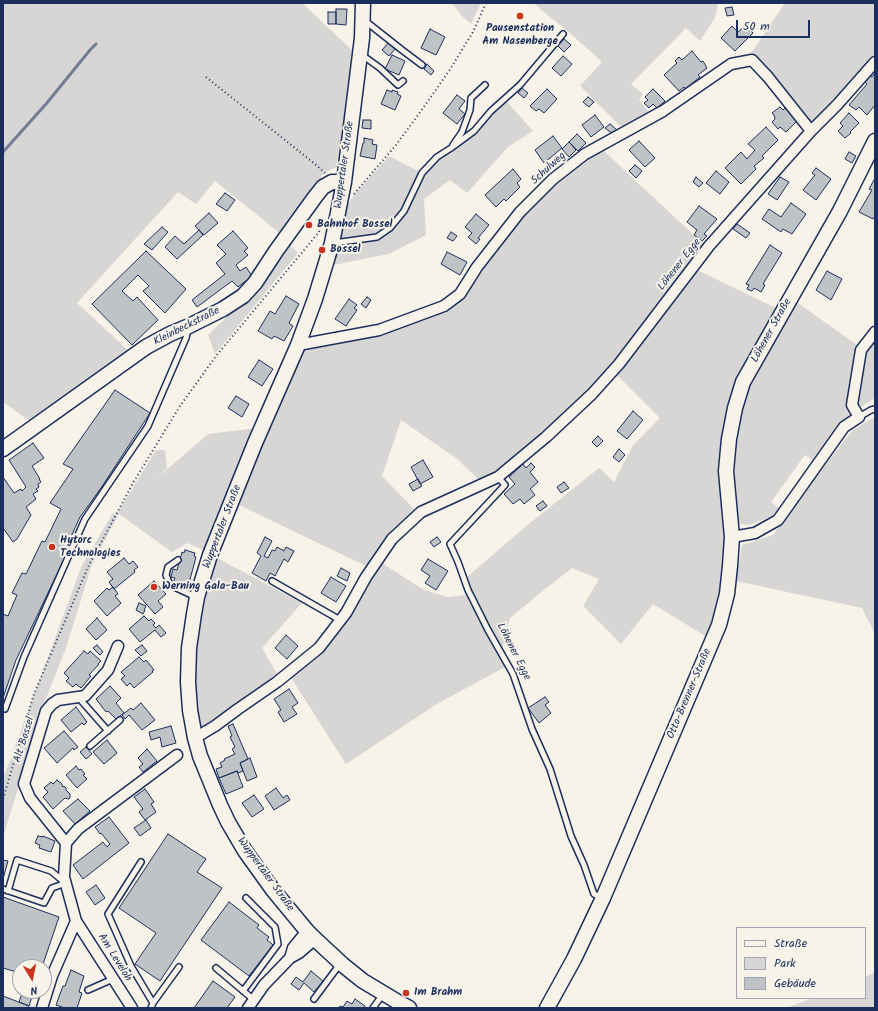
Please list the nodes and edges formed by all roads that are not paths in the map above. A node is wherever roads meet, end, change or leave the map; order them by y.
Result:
1 (363, 3) edge
2 (363, 18) junction
3 (563, 34) dead end
4 (360, 54) junction
5 (875, 62) edge
6 (422, 65) dead end
7 (403, 81) dead end
8 (485, 84) dead end
9 (811, 131) junction
10 (875, 141) edge
11 (451, 148) junction
12 (344, 182) junction
13 (332, 243) junction
14 (189, 326) junction
15 (875, 332) edge
16 (298, 345) junction
17 (875, 409) edge
18 (859, 417) junction
19 (3, 448) edge
20 (498, 476) junction
21 (732, 537) junction
22 (178, 560) dead end
23 (272, 582) dead end
24 (197, 597) junction
25 (340, 620) junction
26 (118, 646) dead end
27 (79, 698) junction
28 (3, 708) edge
29 (120, 720) dead end
30 (108, 731) junction
31 (195, 738) junction
32 (90, 746) dead end
33 (177, 755) dead end
34 (66, 843) junction
35 (141, 862) dead end
36 (66, 883) junction
37 (6, 890) edge
38 (246, 898) dead end
39 (603, 898) junction
40 (76, 921) junction
41 (311, 935) junction
42 (341, 963) junction
43 (179, 967) dead end
44 (216, 968) dead end
45 (113, 978) junction
46 (88, 990) dead end
47 (243, 991) junction
48 (383, 993) junction
49 (314, 999) dead end
50 (251, 1004) edge
51 (152, 1005) edge
52 (42, 1008) edge
53 (132, 1008) edge
54 (373, 1008) edge
55 (409, 1008) edge
56 (547, 1008) edge

1 - 2 street, Wuppertaler Straße
2 - 4 street, Wuppertaler Straße
2 - 6 lane
3 - 11 lane
4 - 7 lane
4 - 12 street, Wuppertaler Straße
5 - 9 street, Löhener Egge
8 - 11 lane
9 - 16 street, Schulweg
9 - 20 street, Löhener Egge
10 - 21 street, Löhener Straße
11 - 13 lane
12 - 13 street, Wuppertaler Straße
12 - 14 street, Kleinbeckstraße
13 - 16 street, Wuppertaler Straße
14 - 19 street, Kleinbeckstraße
14 - 28 lane
15 - 18 street
16 - 24 street, Wuppertaler Straße
17 - 18 lane
18 - 21 street
20 - 25 street, Löhener Egge
20 - 39 lane, Löhener Egge
21 - 39 street, Otto-Brenner-Straße
22 - 24 lane
23 - 25 lane
24 - 31 street, Wuppertaler Straße
25 - 31 street, Löhener Egge
26 - 27 street
27 - 30 lane
27 - 34 street, Alt Bossel
29 - 30 lane
30 - 32 lane
31 - 41 street, Wuppertaler Straße
33 - 34 street
34 - 36 street
35 - 51 lane
36 - 37 lane
36 - 37 lane
36 - 40 street
38 - 47 lane
39 - 56 street, Otto-Brenner-Straße
40 - 45 street, Am Leveloh
40 - 52 street
41 - 42 street, Wuppertaler Straße
41 - 50 street
42 - 48 street, Wuppertaler Straße
42 - 49 lane
43 - 51 lane
44 - 47 lane
45 - 46 lane
45 - 53 street, Am Leveloh
47 - 50 lane
48 - 54 lane
48 - 55 street, Wuppertaler Straße

